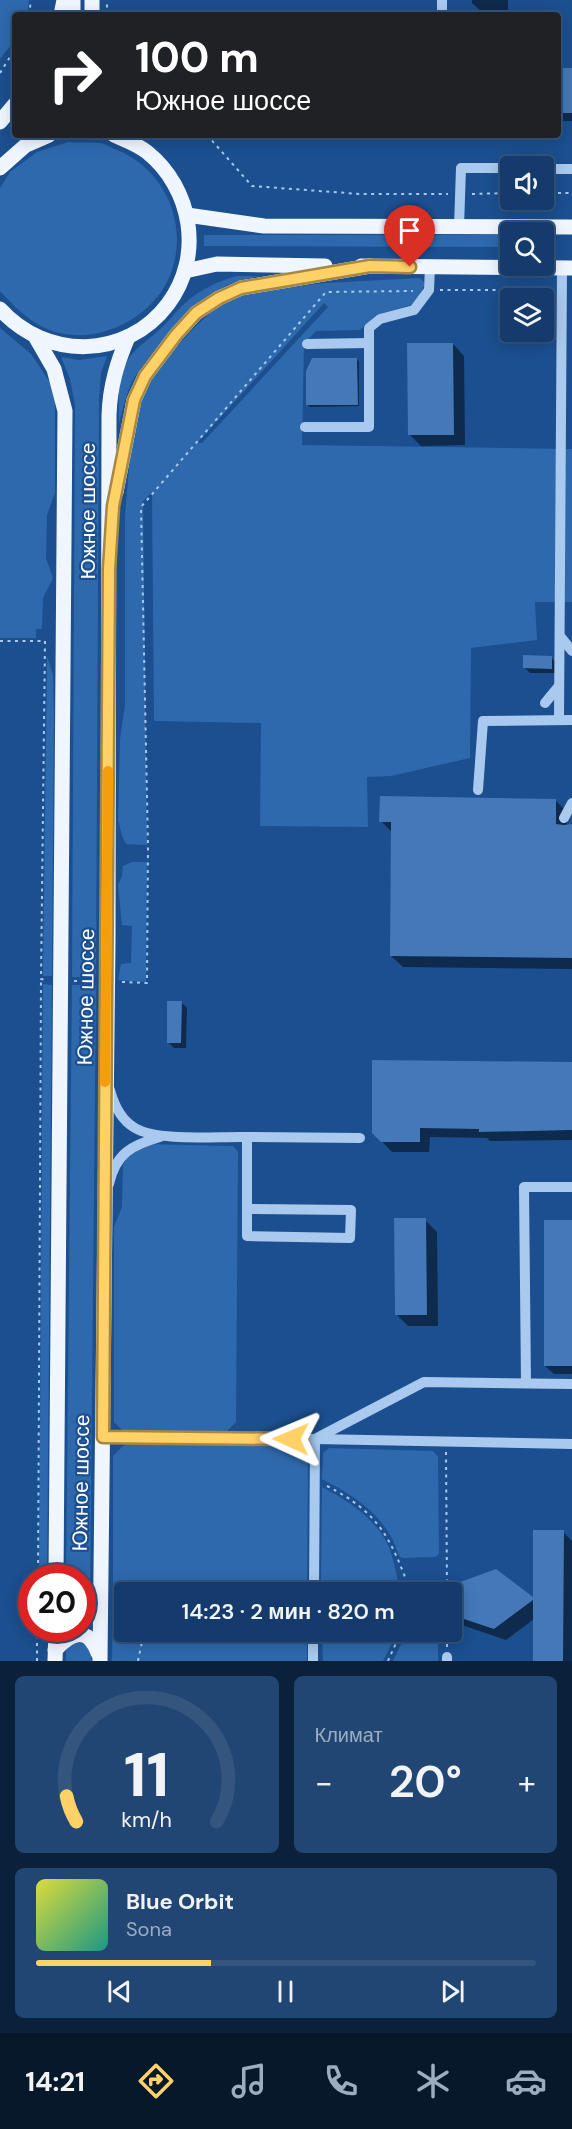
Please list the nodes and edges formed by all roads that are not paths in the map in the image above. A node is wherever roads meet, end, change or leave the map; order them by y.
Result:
1 (12, 108) edge
2 (0, 122) edge
3 (41, 138) edge
4 (120, 138) edge
5 (0, 168) edge
6 (500, 168) edge
7 (554, 169) edge
8 (572, 169) edge
9 (187, 215) junction
10 (459, 227) junction
11 (572, 227) edge
12 (370, 266) junction
13 (430, 267) junction
14 (567, 268) edge
15 (185, 271) junction
16 (0, 309) edge
17 (35, 336) junction
18 (128, 336) junction
19 (369, 343) junction
20 (307, 344) dead end
21 (305, 427) dead end
22 (109, 569) junction
23 (560, 636) junction
24 (572, 651) edge
25 (559, 686) junction
26 (545, 704) dead end
27 (559, 720) junction
28 (572, 720) edge
29 (478, 790) dead end
30 (572, 803) edge
31 (564, 818) dead end
32 (106, 1074) junction
33 (161, 1136) junction
34 (247, 1137) junction
35 (360, 1138) dead end
36 (572, 1187) edge
37 (104, 1204) junction
38 (247, 1209) junction
39 (526, 1383) junction
40 (572, 1384) edge
41 (103, 1437) junction
42 (315, 1439) junction
43 (572, 1444) edge
44 (56, 1564) edge
45 (314, 1582) edge
46 (107, 1606) junction
47 (96, 1615) edge
48 (313, 1642) edge
49 (55, 1655) edge
50 (100, 1658) edge
51 (313, 1661) edge

1 - 2 main road
3 - 5 main road
4 - 9 main road
6 - 10 street
7 - 8 street
9 - 10 main road
9 - 15 main road
10 - 11 main road
12 - 13 main road
12 - 15 main road
12 - 22 main road
13 - 14 main road
13 - 19 street
14 - 23 street
15 - 18 main road
16 - 17 main road
17 - 18 main road
17 - 44 main road, Южное шоссе
18 - 22 main road, Южное шоссе
19 - 20 street
19 - 21 street
22 - 32 main road, Южное шоссе
23 - 24 street
23 - 25 street
25 - 26 street
25 - 27 street
27 - 28 street
27 - 29 street
30 - 31 street
32 - 33 street
32 - 37 main road, Южное шоссе
33 - 34 street
33 - 37 street
34 - 35 street
34 - 38 street
36 - 39 street
37 - 41 main road, Южное шоссе
38 - 38 street
39 - 40 street
39 - 42 street
41 - 42 street
41 - 46 main road, Южное шоссе
42 - 43 street
42 - 45 street
46 - 47 main road
46 - 50 main road, Южное шоссе
48 - 51 street
49 - 50 main road

